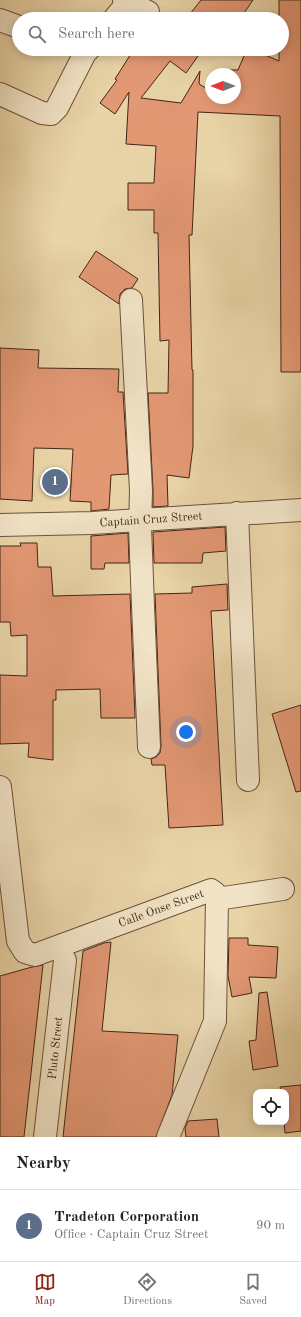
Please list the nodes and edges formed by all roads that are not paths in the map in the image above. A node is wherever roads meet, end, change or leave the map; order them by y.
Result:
1 (128, 1) edge
2 (119, 12) edge
3 (148, 12) dead end
4 (0, 20) edge
5 (12, 24) edge
6 (80, 56) edge
7 (0, 94) edge
8 (131, 300) dead end
9 (301, 510) edge
10 (238, 513) junction
11 (140, 519) junction
12 (0, 525) edge
13 (149, 747) dead end
14 (248, 780) dead end
15 (0, 787) edge
16 (283, 888) dead end
17 (217, 899) junction
18 (64, 960) dead end
19 (45, 1137) edge
20 (168, 1137) edge

1 - 2 street
1 - 3 street
4 - 5 street
6 - 7 street
8 - 11 street
9 - 10 street, Captain Cruz Street
10 - 11 street, Captain Cruz Street
10 - 14 street
11 - 12 street, Captain Cruz Street
11 - 13 street
15 - 17 street, Calle Onse Street
16 - 17 street
17 - 20 street, Calle Onse Street
18 - 19 street, Pluto Street

